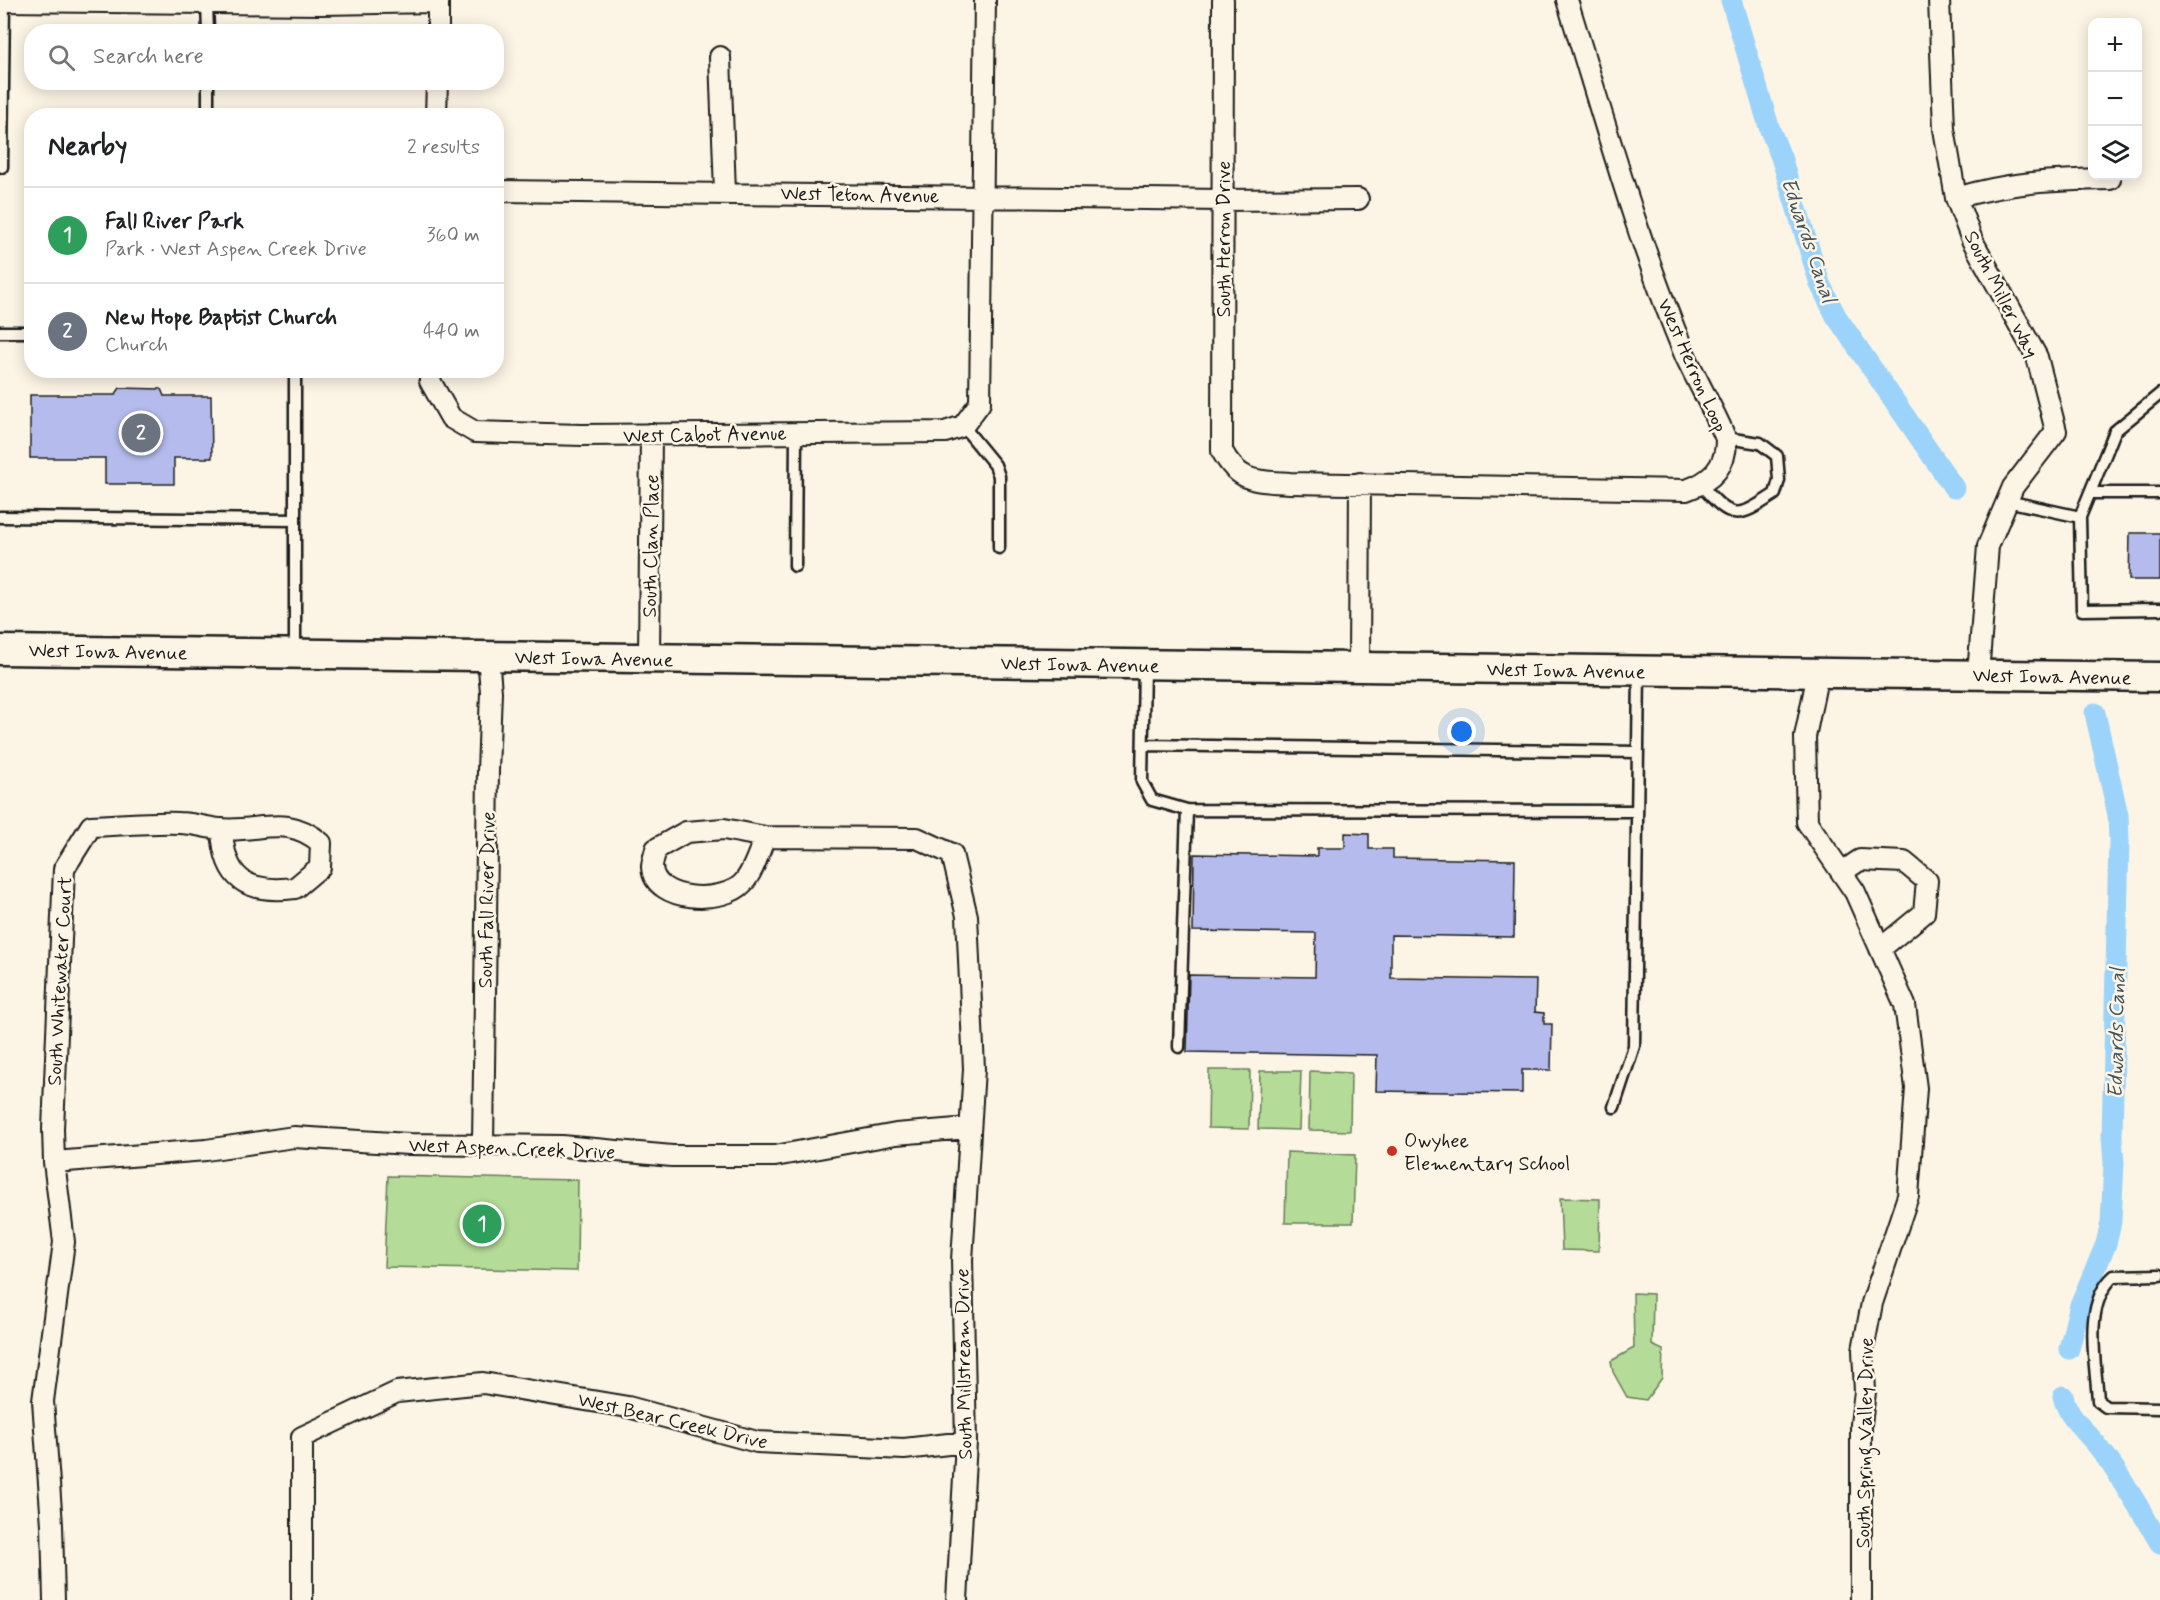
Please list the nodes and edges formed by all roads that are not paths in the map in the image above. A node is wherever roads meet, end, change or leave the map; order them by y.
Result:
1 (985, 0) edge
2 (1223, 0) edge
3 (1567, 0) edge
4 (1939, 0) edge
5 (7, 1) edge
6 (438, 1) edge
7 (230, 2) edge
8 (207, 3) junction
9 (208, 24) edge
10 (438, 24) edge
11 (720, 57) dead end
12 (208, 90) edge
13 (437, 90) edge
14 (208, 108) edge
15 (436, 108) edge
16 (2, 167) dead end
17 (2088, 179) edge
18 (504, 191) edge
19 (725, 192) junction
20 (983, 196) junction
21 (1956, 198) junction
22 (1358, 199) dead end
23 (1222, 200) junction
24 (0, 332) edge
25 (24, 332) edge
26 (295, 378) edge
27 (430, 378) edge
28 (2160, 394) edge
29 (963, 426) junction
30 (796, 433) junction
31 (651, 434) junction
32 (1726, 438) junction
33 (1360, 483) junction
34 (1701, 485) junction
35 (2090, 493) junction
36 (2160, 493) edge
37 (2007, 501) junction
38 (0, 517) edge
39 (2080, 517) junction
40 (295, 520) junction
41 (999, 548) dead end
42 (795, 566) dead end
43 (2160, 609) edge
44 (0, 650) edge
45 (295, 654) junction
46 (488, 656) junction
47 (649, 658) junction
48 (1144, 665) junction
49 (1359, 667) junction
50 (1639, 671) junction
51 (1818, 673) junction
52 (1978, 675) junction
53 (2160, 677) edge
54 (1143, 745) junction
55 (1638, 752) junction
56 (1187, 810) junction
57 (1637, 811) junction
58 (222, 829) junction
59 (765, 837) junction
60 (1842, 872) junction
61 (1881, 949) junction
62 (1179, 1047) dead end
63 (1614, 1107) dead end
64 (969, 1128) junction
65 (483, 1144) junction
66 (54, 1162) junction
67 (2160, 1275) edge
68 (2160, 1408) edge
69 (966, 1442) junction
70 (54, 1600) edge
71 (302, 1600) edge
72 (957, 1600) edge
73 (1861, 1600) edge

1 - 20 street
2 - 23 street, South Herron Drive
3 - 32 street, West Herron Loop
4 - 21 street, South Miller Way
5 - 8 street
5 - 16 lane
6 - 7 street
6 - 10 street
7 - 8 street
8 - 9 lane
11 - 19 street
12 - 14 lane
13 - 15 street
17 - 21 street
18 - 19 street, West Teton Avenue
19 - 20 street, West Teton Avenue
20 - 23 street, West Teton Avenue
20 - 29 street
21 - 37 street, South Miller Way
22 - 23 street, West Teton Avenue
23 - 33 street, South Herron Drive
24 - 25 lane
26 - 40 lane
27 - 31 street, West Cabot Avenue
28 - 35 lane
29 - 30 street, West Cabot Avenue
29 - 41 lane
30 - 31 street, West Cabot Avenue
30 - 42 lane
31 - 47 street, South Clan Place
32 - 34 street, West Herron Loop
32 - 34 lane
33 - 34 street
33 - 49 street
35 - 36 lane
35 - 39 lane
37 - 39 lane
37 - 52 street, South Miller Way
38 - 40 lane
39 - 43 lane
40 - 45 lane
44 - 45 street, West Iowa Avenue
45 - 46 street, West Iowa Avenue
46 - 47 street, West Iowa Avenue
46 - 65 street, South Fall River Drive
47 - 48 street, West Iowa Avenue
48 - 49 street, West Iowa Avenue
48 - 54 lane
49 - 50 street, West Iowa Avenue
50 - 51 street, West Iowa Avenue
50 - 55 lane
51 - 52 street, West Iowa Avenue
51 - 60 street, South Spring Valley Drive
52 - 53 street, West Iowa Avenue
54 - 55 lane
54 - 56 lane
55 - 57 lane
56 - 57 lane
56 - 62 lane
57 - 63 lane
58 - 58 street
58 - 66 street, South Whitewater Court
59 - 59 street
59 - 64 street, South Millstream Drive
60 - 61 street, South Spring Valley Drive
60 - 61 street
61 - 73 street, South Spring Valley Drive
64 - 65 street, West Aspen Creek Drive
64 - 69 street, South Millstream Drive
65 - 66 street, West Aspen Creek Drive
66 - 70 street
67 - 68 lane
69 - 71 street, West Bear Creek Drive
69 - 72 street, South Millstream Drive

